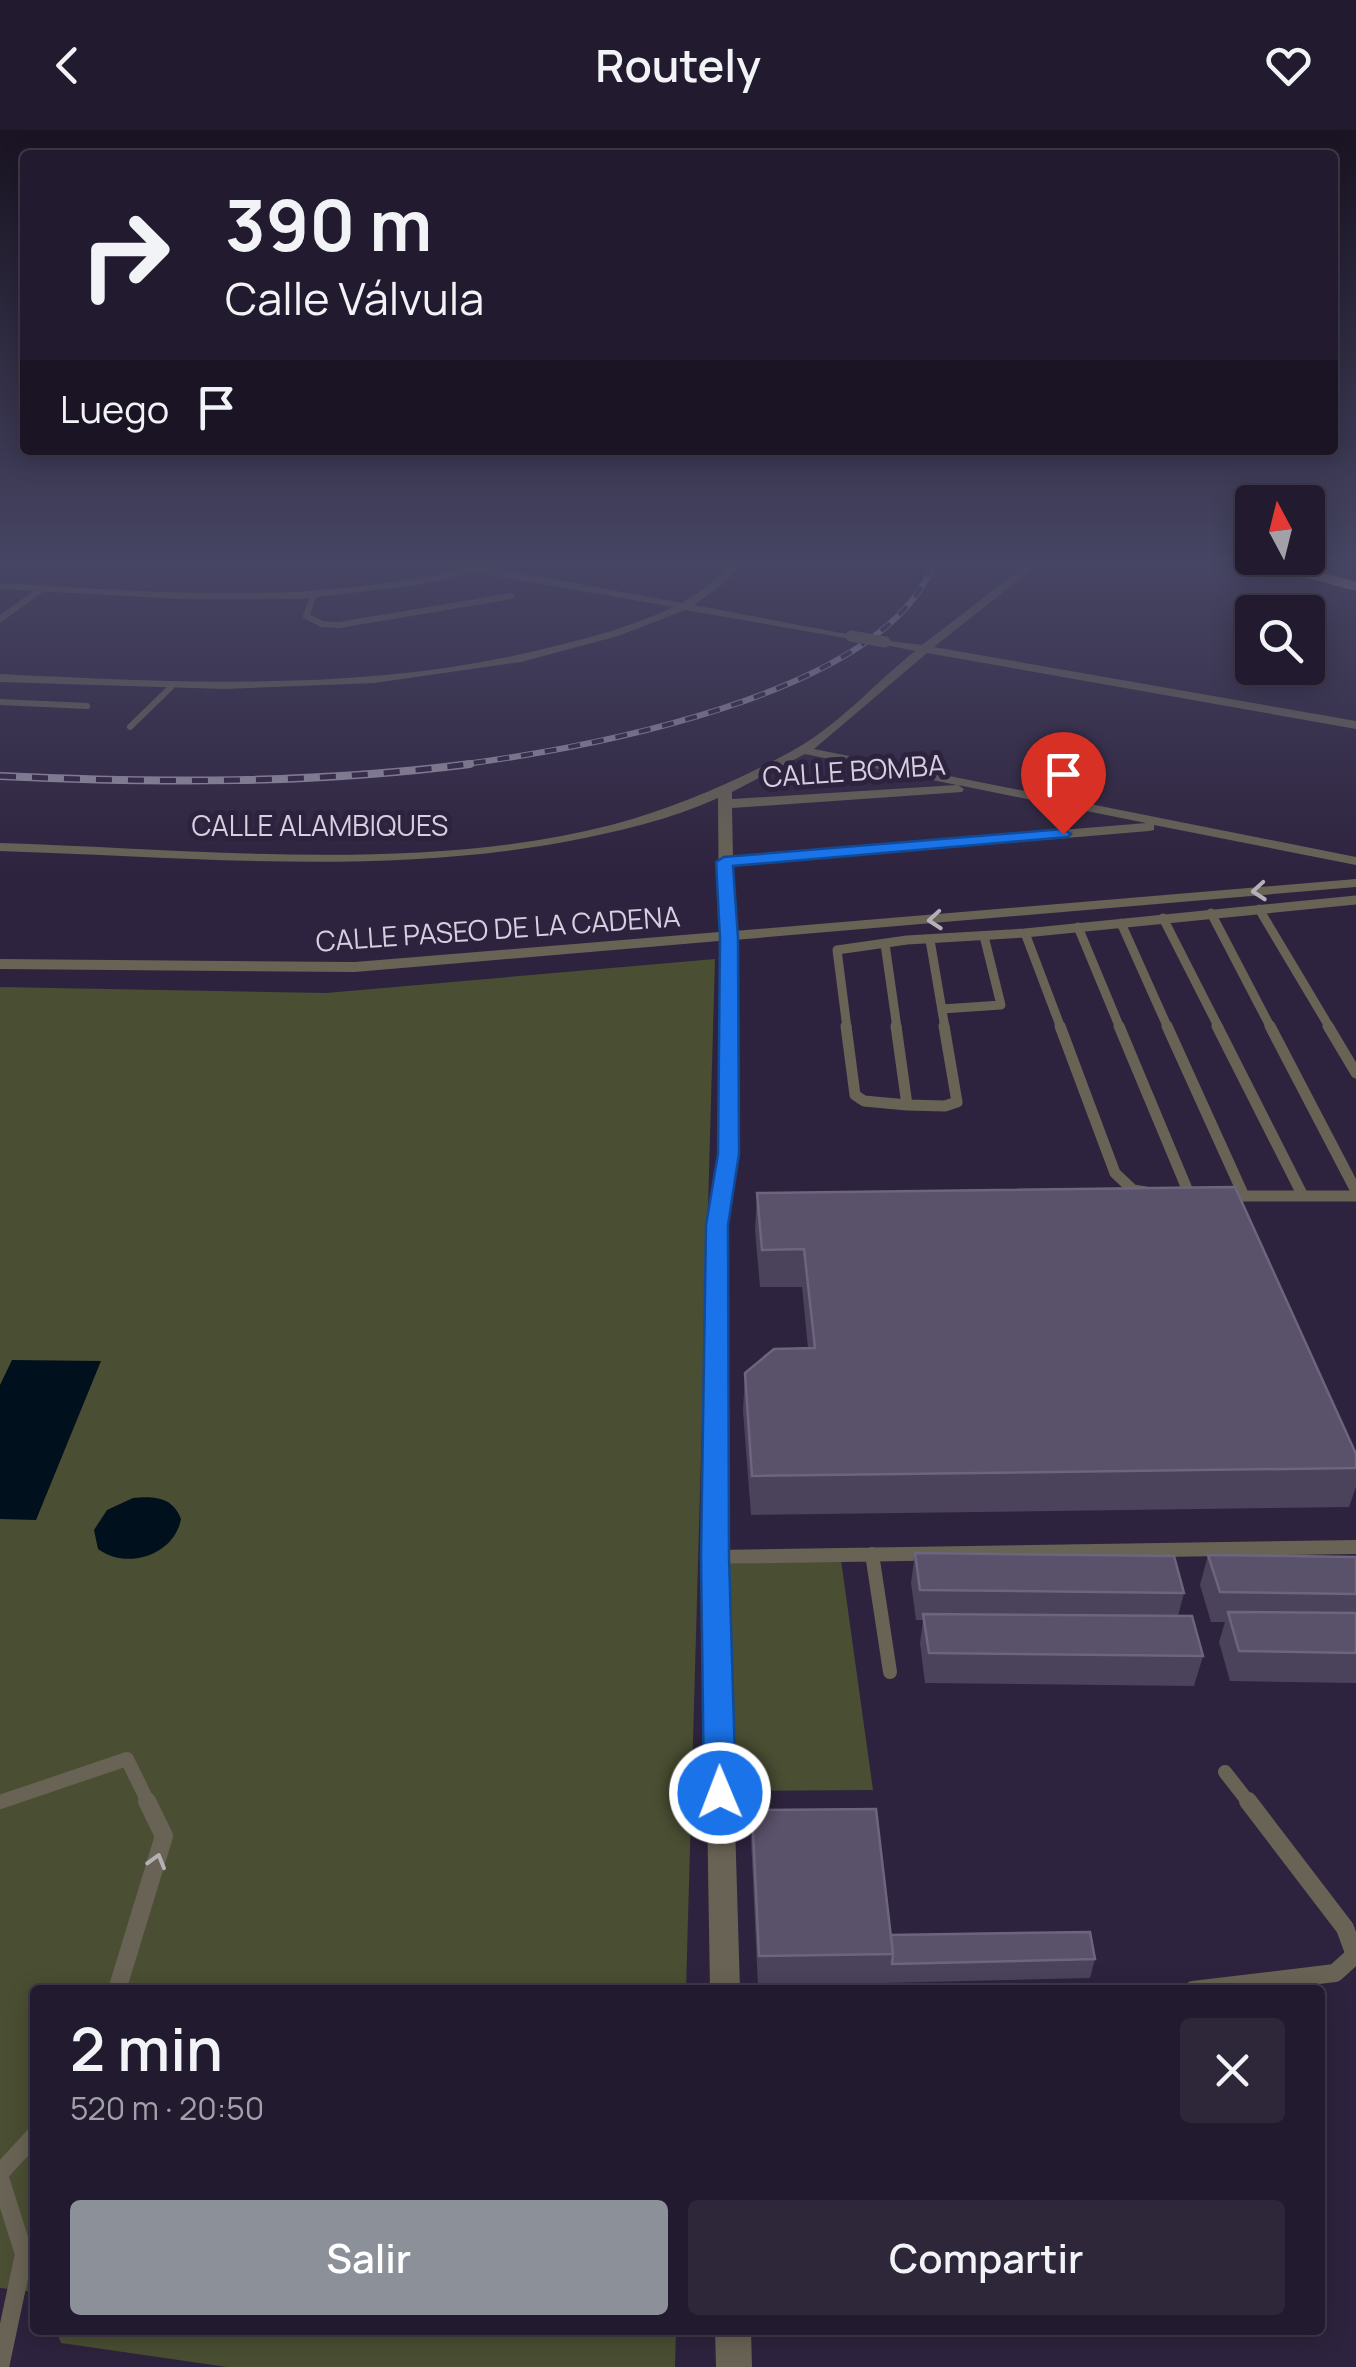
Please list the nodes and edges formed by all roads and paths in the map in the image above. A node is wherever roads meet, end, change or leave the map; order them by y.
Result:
1 (475, 666) edge
2 (903, 666) edge
3 (1023, 666) edge
4 (3, 680) edge
5 (171, 686) junction
6 (0, 702) edge
7 (87, 706) dead end
8 (1356, 725) edge
9 (130, 727) dead end
10 (802, 750) junction
11 (987, 788) junction
12 (724, 798) junction
13 (1176, 825) junction
14 (4, 851) edge
15 (1356, 861) edge
16 (724, 862) junction
17 (1356, 883) edge
18 (1356, 900) edge
19 (1259, 908) junction
20 (1212, 913) junction
21 (1163, 918) junction
22 (1121, 923) junction
23 (1078, 927) junction
24 (1025, 933) junction
25 (984, 936) junction
26 (729, 938) junction
27 (930, 940) junction
28 (885, 944) junction
29 (0, 964) edge
30 (942, 1009) junction
31 (1356, 1073) edge
32 (907, 1105) junction
33 (1356, 1193) edge
34 (1163, 1194) edge
35 (1244, 1196) junction
36 (1303, 1196) junction
37 (1356, 1547) edge
38 (872, 1554) junction
39 (715, 1557) junction
40 (890, 1672) dead end
41 (1225, 1772) dead end
42 (0, 1802) edge
43 (119, 1985) edge
44 (724, 1985) edge
45 (1238, 1985) edge
46 (30, 2142) edge
47 (0, 2175) edge
48 (733, 2335) edge
49 (0, 2367) edge
50 (734, 2367) edge

1 - 5 street
2 - 10 street, CALLE ALAMBIQUES
3 - 8 street
4 - 5 street
5 - 9 lane
6 - 7 lane
10 - 11 street
10 - 12 street, CALLE ALAMBIQUES
11 - 12 street, CALLE BOMBA
11 - 13 street
12 - 14 street, CALLE ALAMBIQUES
12 - 16 street
13 - 15 street
13 - 16 street
16 - 26 street
17 -> 26 street, CALLE PASEO DE LA CADENA
18 - 19 lane
19 - 20 lane
19 - 31 lane
20 - 21 lane
20 - 33 lane
21 - 22 lane
21 - 36 lane
22 - 23 lane
22 - 35 lane
23 - 24 lane
23 - 35 lane
24 - 25 lane
24 - 34 lane
25 - 27 lane
25 - 30 lane
26 - 29 street, CALLE PASEO DE LA CADENA
26 - 39 street
27 - 28 lane
27 - 30 lane
28 - 32 lane
28 - 32 lane
30 - 32 lane
33 - 36 lane
35 - 36 lane
37 - 38 lane
38 - 39 lane
38 - 40 lane
39 - 44 street
41 - 45 lane
43 -> 42 lane
46 - 47 lane
47 - 49 lane
48 - 50 street

